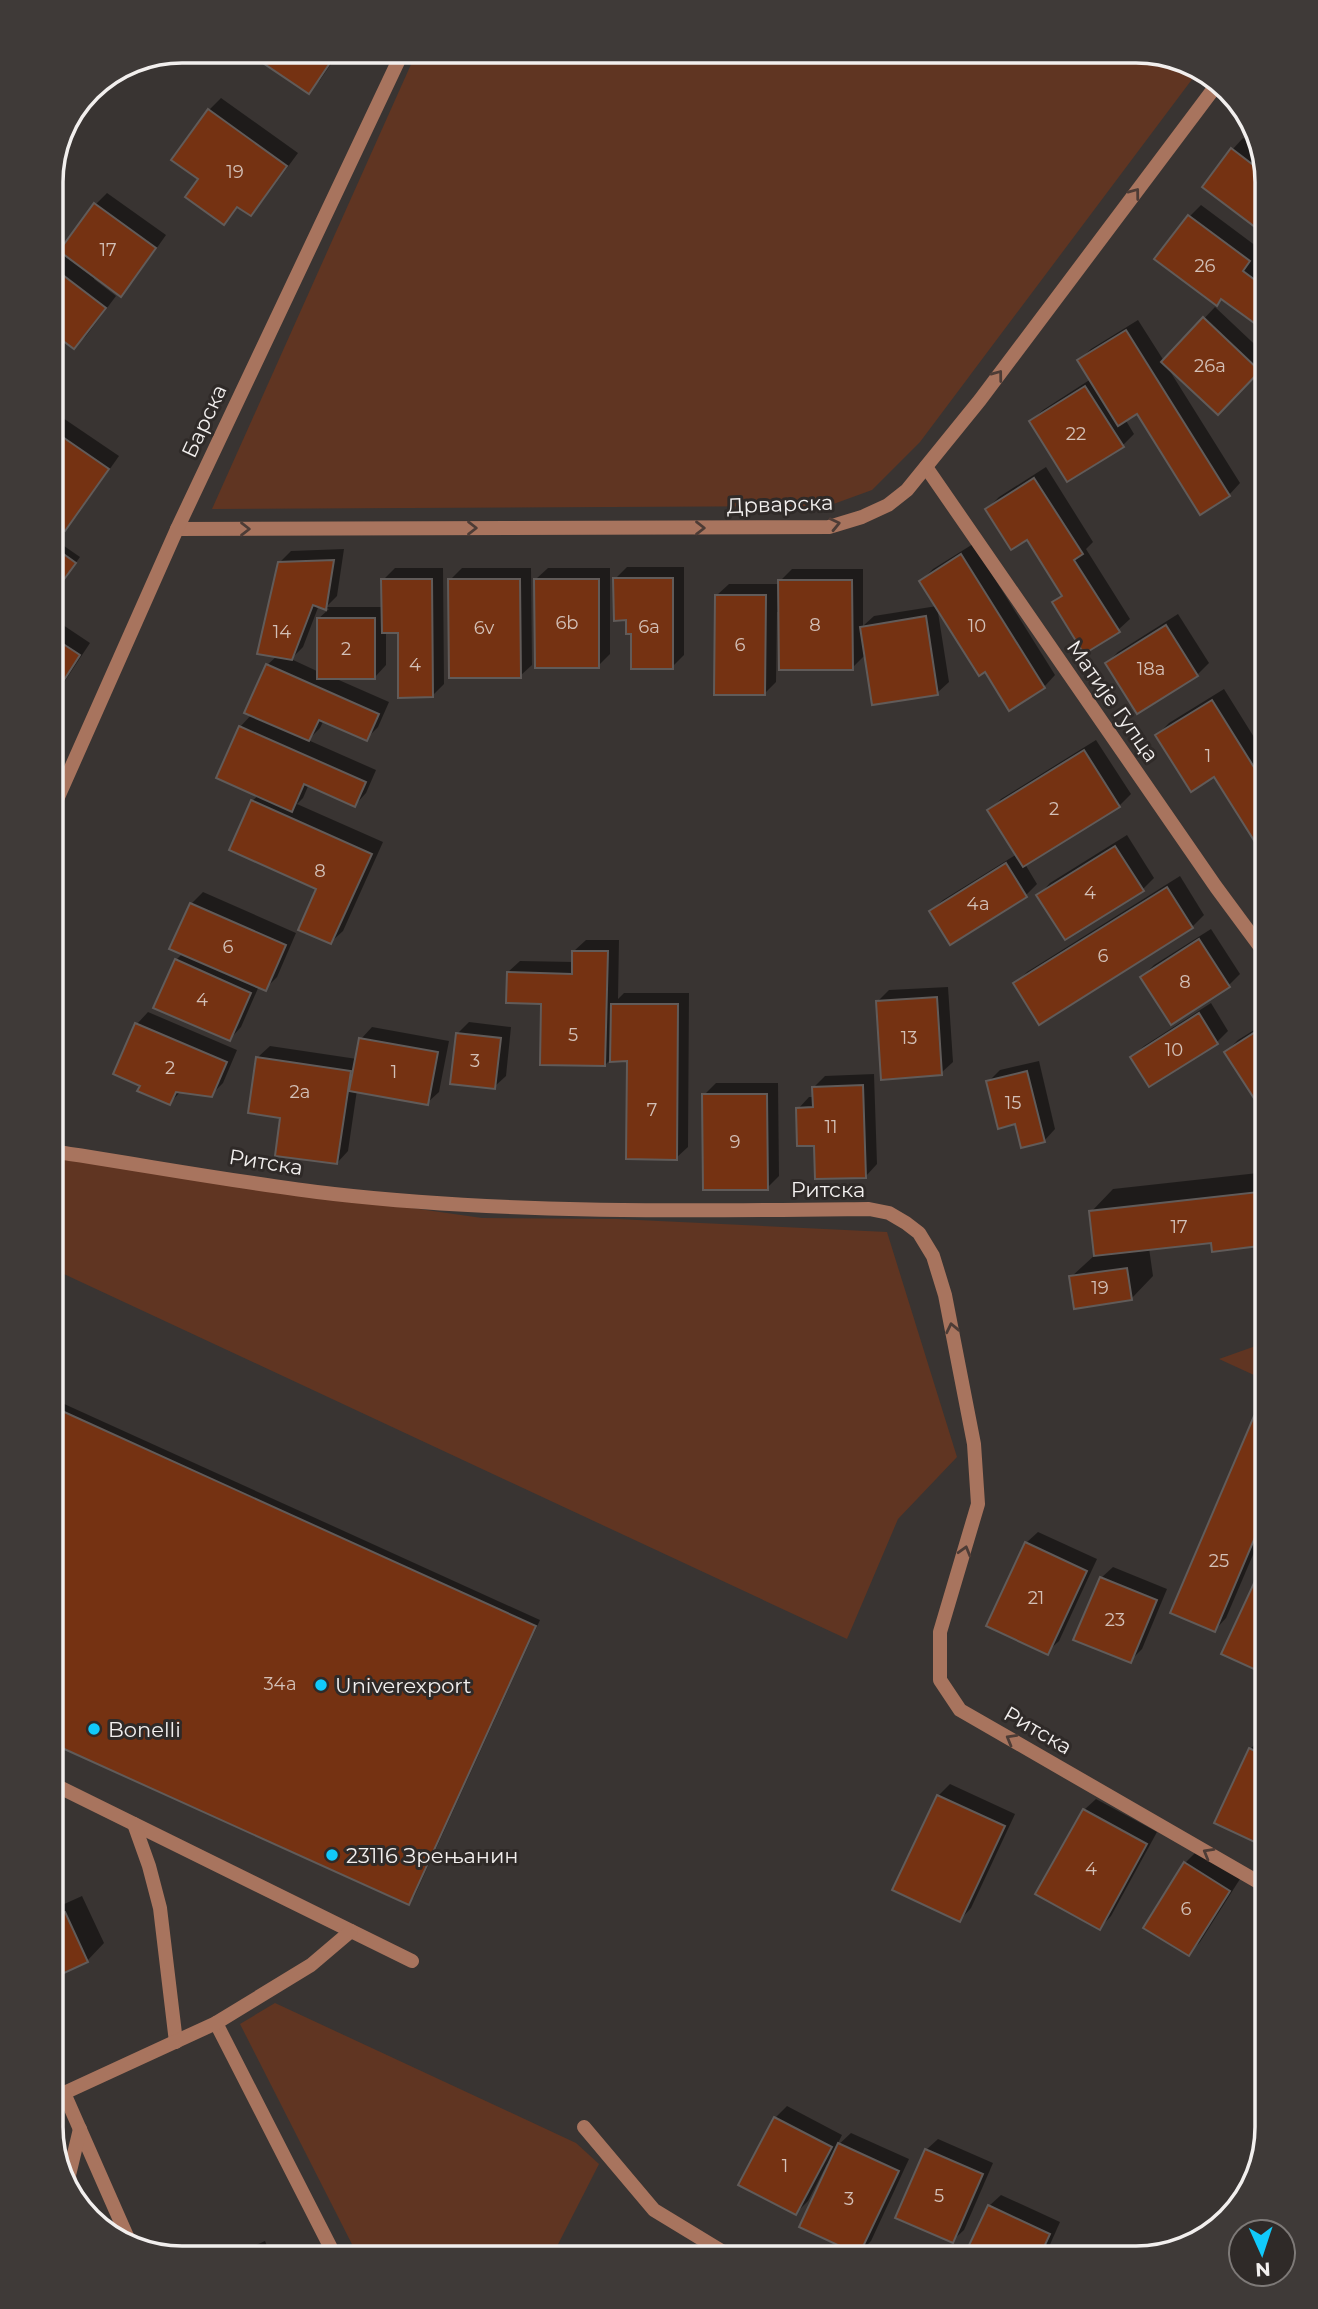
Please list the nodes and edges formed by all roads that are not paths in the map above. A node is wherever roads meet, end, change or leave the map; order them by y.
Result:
1 (396, 63) edge
2 (1212, 91) edge
3 (926, 467) junction
4 (177, 529) junction
5 (63, 786) edge
6 (1255, 940) edge
7 (63, 1153) edge
8 (63, 1789) edge
9 (134, 1824) junction
10 (1255, 1880) edge
11 (351, 1931) junction
12 (412, 1961) dead end
13 (216, 2023) junction
14 (176, 2042) junction
15 (63, 2094) edge
16 (63, 2104) edge
17 (584, 2127) dead end
18 (80, 2129) junction
19 (70, 2169) edge
20 (125, 2232) edge
21 (330, 2246) edge
22 (713, 2246) edge

1 - 4 street, Барска
3 -> 2 street, Дрварска
4 -> 3 street, Дрварска
3 - 6 street, Матије Гупца
4 - 5 street, Барска
10 -> 7 street, Ритска
8 - 9 street
9 - 11 street
9 - 14 street
11 - 12 street
11 - 13 street
13 - 14 street
13 - 21 street
14 - 15 street
16 - 18 street
17 - 22 street
18 - 19 street
18 - 20 street

